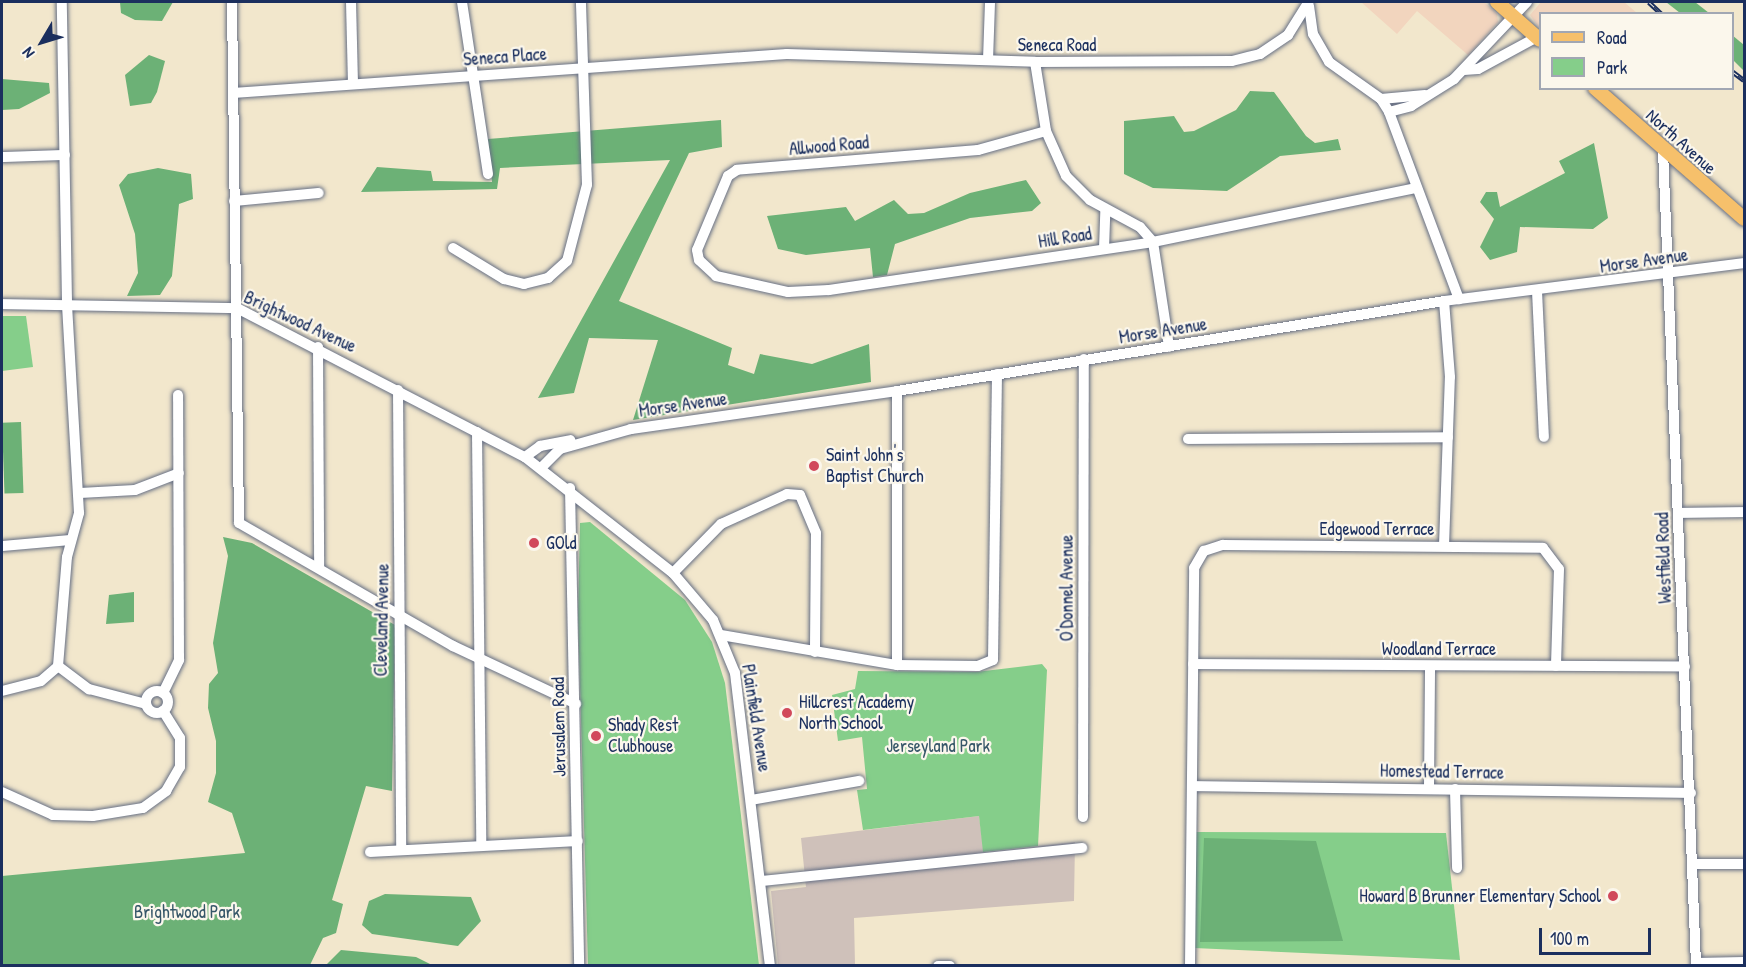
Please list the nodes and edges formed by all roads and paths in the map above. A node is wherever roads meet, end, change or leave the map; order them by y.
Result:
1 (62, 2) edge
2 (232, 2) edge
3 (351, 2) edge
4 (462, 2) edge
5 (580, 2) edge
6 (990, 2) edge
7 (1497, 2) edge
8 (1527, 2) edge
9 (1309, 4) edge
10 (1513, 16) junction
11 (1313, 34) junction
12 (1288, 35) junction
13 (1539, 38) edge
14 (780, 54) joint
15 (988, 60) junction
16 (1035, 62) junction
17 (582, 68) junction
18 (1464, 70) junction
19 (472, 76) junction
20 (353, 84) junction
21 (1597, 90) edge
22 (233, 93) junction
23 (1425, 95) junction
24 (1381, 99) junction
25 (1389, 112) junction
26 (1046, 131) junction
27 (1663, 150) junction
28 (65, 155) junction
29 (2, 157) edge
30 (488, 174) dead end
31 (1417, 188) junction
32 (319, 193) dead end
33 (234, 201) junction
34 (1105, 211) junction
35 (1744, 219) edge
36 (1153, 242) junction
37 (453, 248) dead end
38 (1104, 249) junction
39 (1744, 263) edge
40 (716, 276) joint
41 (1668, 276) junction
42 (1537, 291) junction
43 (1459, 299) junction
44 (1444, 301) junction
45 (67, 303) junction
46 (2, 304) edge
47 (237, 308) junction
48 (318, 347) junction
49 (1169, 347) junction
50 (1083, 359) junction
51 (997, 374) junction
52 (398, 390) junction
53 (897, 391) junction
54 (178, 395) dead end
55 (477, 432) junction
56 (1544, 436) dead end
57 (1448, 437) junction
58 (1188, 439) dead end
59 (588, 440) junction
60 (525, 457) junction
61 (541, 468) junction
62 (180, 473) junction
63 (570, 489) junction
64 (80, 493) junction
65 (1744, 512) edge
66 (1679, 513) junction
67 (71, 540) junction
68 (2, 546) edge
69 (1444, 546) junction
70 (319, 567) junction
71 (673, 573) junction
72 (396, 612) junction
73 (721, 635) junction
74 (815, 652) junction
75 (476, 658) junction
76 (1193, 664) junction
77 (897, 665) junction
78 (58, 666) junction
79 (1430, 666) junction
80 (1556, 666) junction
81 (1685, 667) junction
82 (2, 691) edge
83 (163, 693) junction
84 (146, 704) junction
85 (576, 704) junction
86 (163, 711) junction
87 (859, 781) dead end
88 (1192, 786) junction
89 (1429, 787) junction
90 (1455, 789) junction
91 (2, 792) edge
92 (1691, 793) junction
93 (751, 800) junction
94 (1083, 817) dead end
95 (578, 841) junction
96 (481, 846) junction
97 (1082, 848) dead end
98 (401, 850) junction
99 (370, 852) dead end
100 (1692, 864) junction
101 (1744, 864) edge
102 (1457, 868) dead end
103 (762, 881) junction
104 (1744, 962) edge
105 (1696, 964) edge
106 (579, 966) edge
107 (770, 966) edge
108 (938, 966) edge
109 (950, 966) edge
110 (1190, 966) edge

1 - 28 street
2 - 22 street
3 - 20 street
4 - 19 street
5 - 17 street
6 - 15 street
7 - 10 main road
8 - 10 street
9 - 11 street
9 - 12 street, Seneca Road
10 - 13 main road
10 - 18 street
11 - 12 street
11 - 24 street
12 - 16 street, Seneca Road
13 - 18 street
14 - 15 street, Seneca Road
14 - 17 street, Seneca Place
15 - 16 street, Seneca Road
16 - 26 street
17 - 19 street, Seneca Place
17 - 37 street
18 - 23 street
19 - 20 street, Seneca Place
19 - 30 street
20 - 22 street, Seneca Place
21 - 27 main road, North Avenue
22 - 33 street
23 - 24 street
23 - 25 street
24 - 25 street
25 - 31 street
26 - 34 street
26 - 40 street, Allwood Road
27 - 35 main road, North Avenue
27 - 41 street, Westfield Road
28 - 29 street
28 - 45 street
31 - 36 street, Hill Road
31 - 43 street
32 - 33 street
33 - 47 street
34 - 36 street
34 - 38 street
36 - 38 street, Hill Road
36 - 49 street
38 - 40 street, Hill Road
39 - 41 street, Morse Avenue
41 - 42 street, Morse Avenue
41 - 66 street, Westfield Road
42 - 43 street, Morse Avenue
42 - 56 street
43 - 44 street, Morse Avenue
44 - 49 street, Morse Avenue
44 - 57 street
45 - 46 street, Brightwood Avenue
45 - 47 street, Brightwood Avenue
45 - 64 street
47 - 48 street, Brightwood Avenue
47 - 70 street
48 - 52 street, Brightwood Avenue
48 - 70 street
49 - 50 street, Morse Avenue
50 - 51 street, Morse Avenue
50 - 94 street, O'Donnel Avenue
51 - 53 street, Morse Avenue
51 - 77 street
52 - 55 street, Brightwood Avenue
52 - 72 street, Cleveland Avenue
53 - 59 street, Morse Avenue
53 - 77 street
54 - 62 street
55 - 60 street, Brightwood Avenue
55 - 75 street
57 - 58 street
57 - 69 street
59 - 60 street, Morse Avenue
59 - 61 street, Morse Avenue
60 - 61 street, Plainfield Avenue
61 - 63 street, Plainfield Avenue
62 - 64 street
62 - 83 street
63 - 71 street, Plainfield Avenue
63 - 85 street, Jerusalem Road
64 - 67 street
65 - 66 street
66 - 81 street, Westfield Road
67 - 68 street
67 - 78 street
69 - 76 street, Edgewood Terrace
69 - 80 street, Edgewood Terrace
70 - 72 street
71 - 73 street, Plainfield Avenue
71 - 74 street
72 - 75 street
72 - 98 street, Cleveland Avenue
73 - 74 street
73 - 93 street, Plainfield Avenue
74 - 77 street
75 - 85 street
75 - 96 street
76 - 79 street, Woodland Terrace
76 - 88 street
78 - 82 street
78 - 84 street
79 - 80 street, Woodland Terrace
79 - 89 street
80 - 81 street, Woodland Terrace
81 - 92 street, Westfield Road
83 - 84 street
83 - 86 street
84 - 86 street
85 - 95 street, Jerusalem Road
86 - 91 street
87 - 93 street
88 - 89 street, Homestead Terrace
88 - 110 street
89 - 90 street, Homestead Terrace
90 - 92 street, Homestead Terrace
90 - 102 street
92 - 100 street, Westfield Road
93 - 103 street, Plainfield Avenue
95 - 96 street
95 - 106 street, Jerusalem Road
96 - 98 street
97 - 103 street
98 - 99 street
100 - 101 street
100 - 105 street, Westfield Road
103 - 107 street, Plainfield Avenue
104 - 105 street
108 - 109 street

